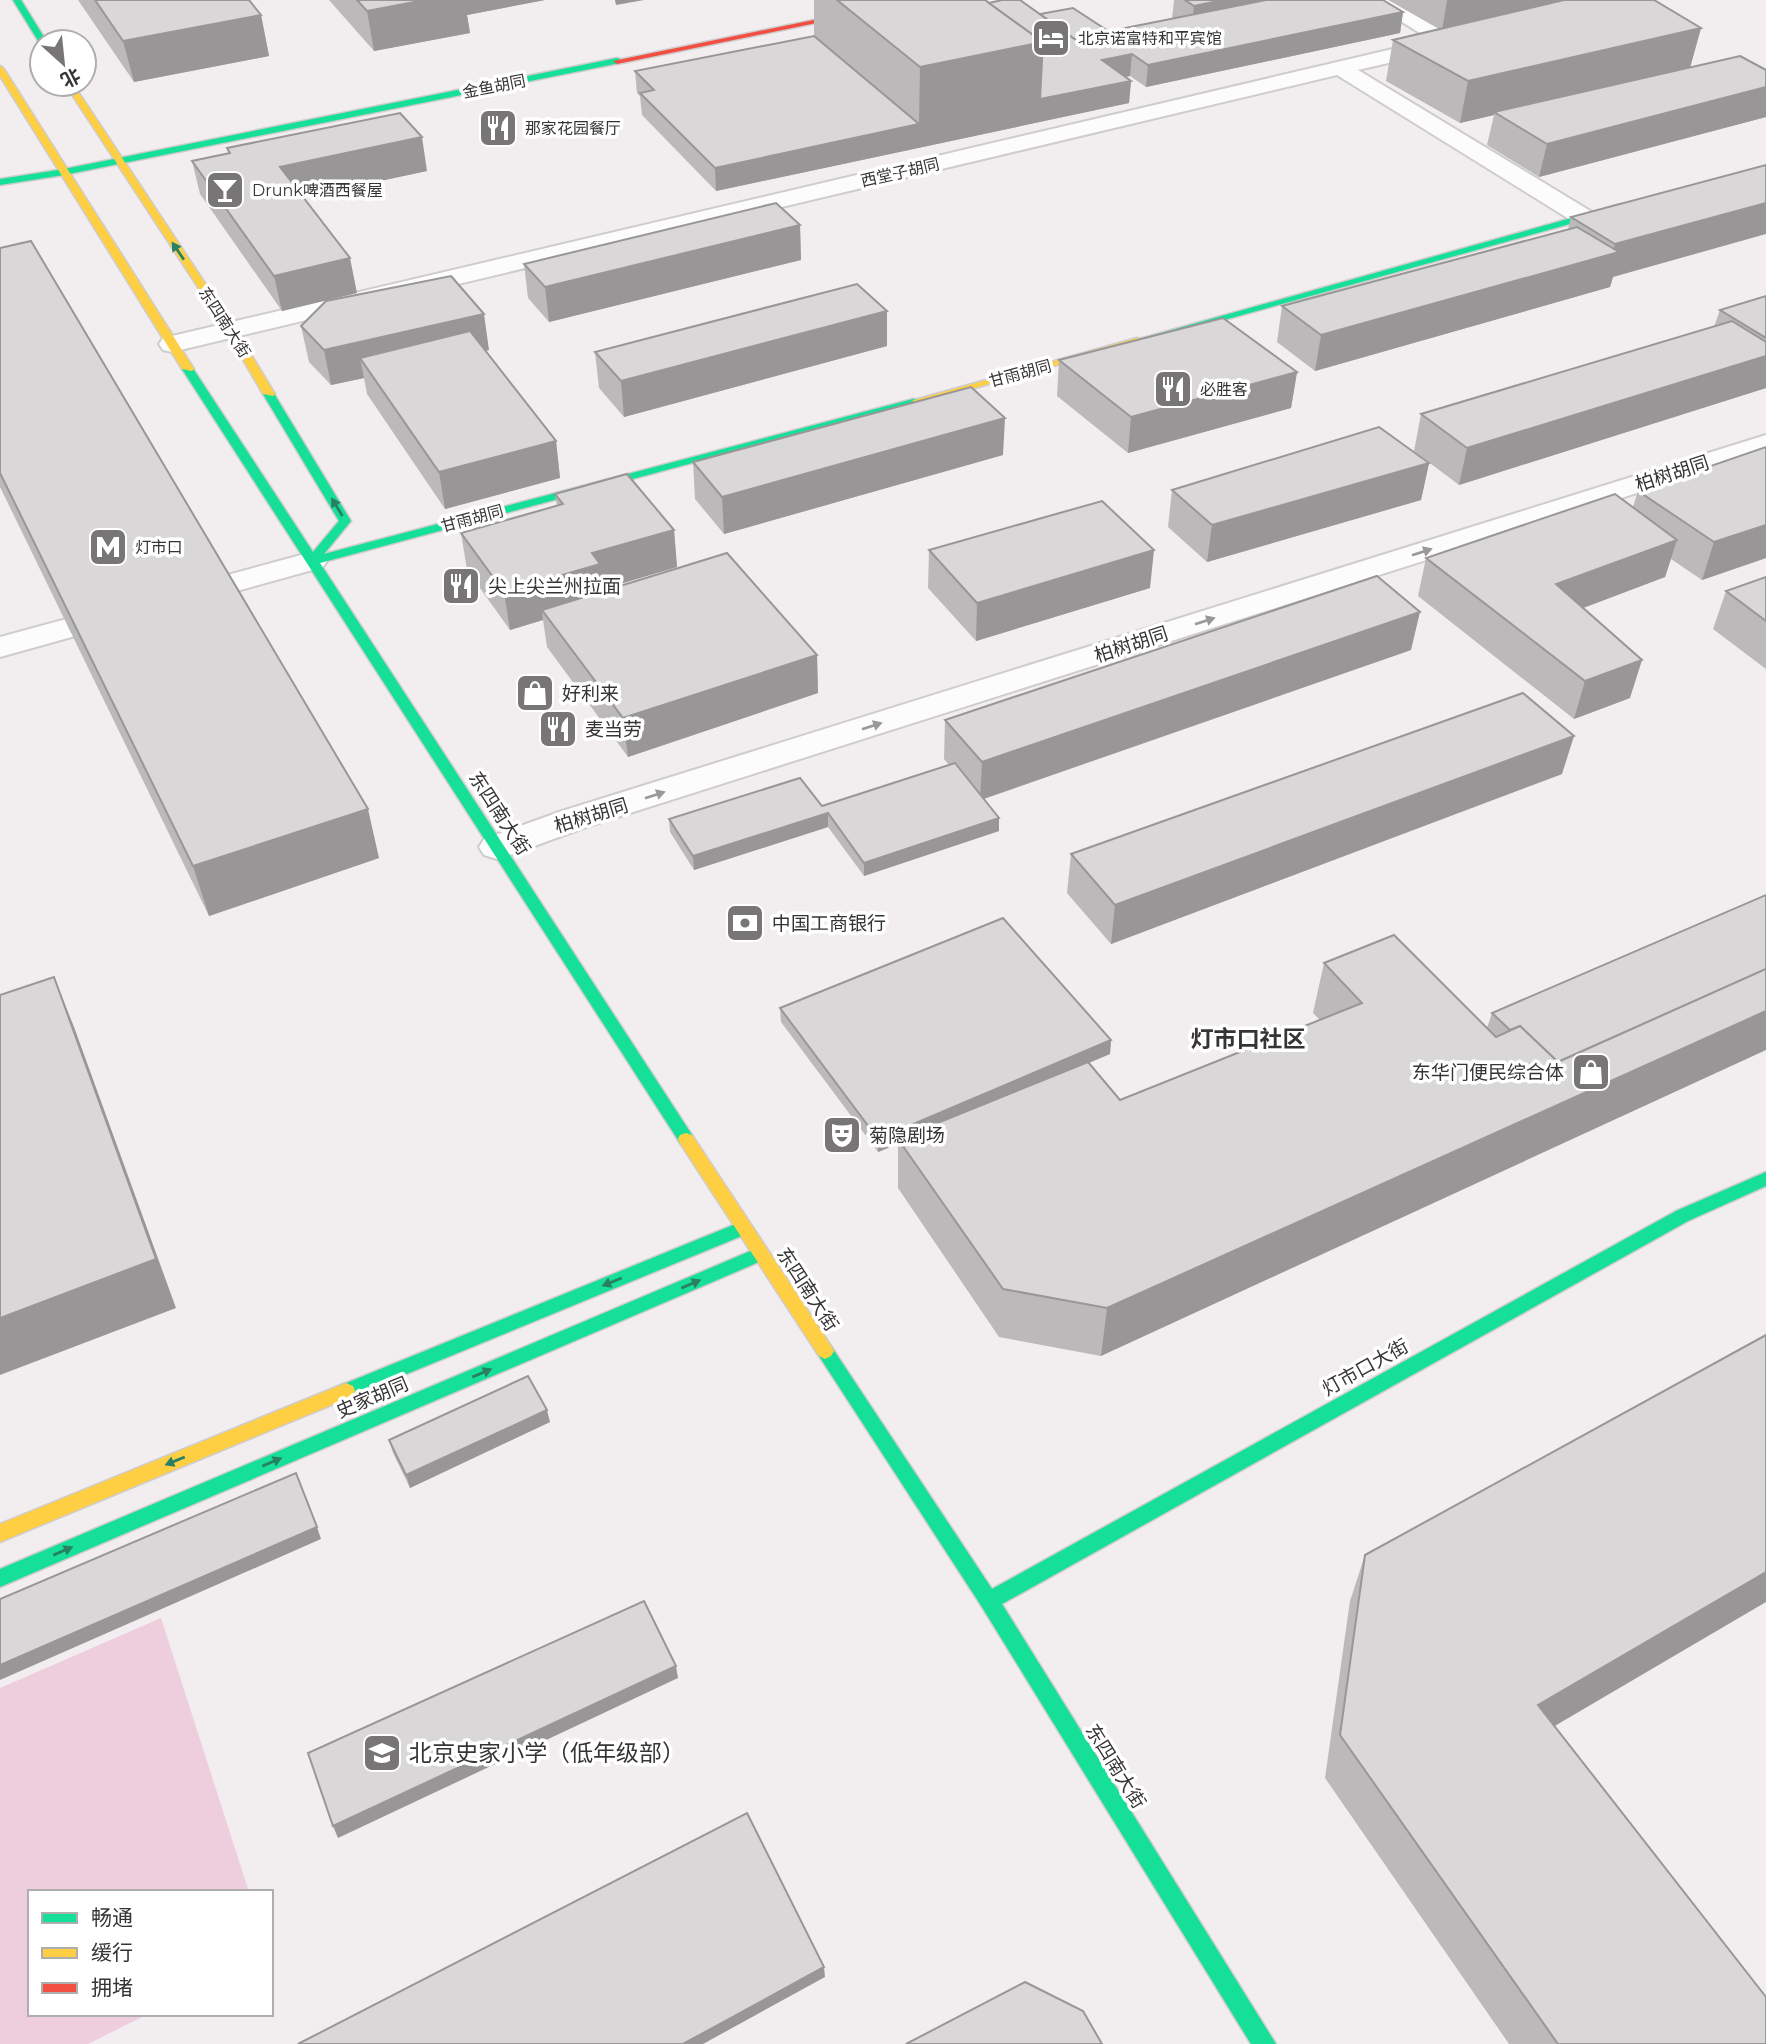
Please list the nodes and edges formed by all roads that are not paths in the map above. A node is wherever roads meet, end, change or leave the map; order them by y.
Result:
1 (17, 0) edge
2 (923, 0) edge
3 (1377, 0) edge
4 (34, 28) edge
5 (1475, 36) edge
6 (1449, 42) junction
7 (1340, 68) junction
8 (0, 69) edge
9 (78, 98) edge
10 (118, 161) junction
11 (64, 172) junction
12 (0, 182) edge
13 (0, 198) edge
14 (1635, 203) edge
15 (1583, 217) junction
16 (231, 330) junction
17 (172, 344) junction
18 (1766, 443) edge
19 (312, 561) junction
20 (0, 647) edge
21 (497, 847) junction
22 (1765, 1180) edge
23 (743, 1228) junction
24 (760, 1254) junction
25 (0, 1533) edge
26 (0, 1578) edge
27 (989, 1601) junction
28 (1264, 2044) edge

1 - 4 main road
2 - 10 main road, 金鱼胡同
3 - 6 street
5 - 6 street, 西堂子胡同
6 - 7 street, 西堂子胡同
7 - 15 street
7 - 16 street, 西堂子胡同
8 - 11 main road, 东四南大街
9 - 10 main road, 东四南大街
10 - 11 main road, 金鱼胡同
16 -> 10 main road, 东四南大街
11 - 12 main road
11 - 13 main road
11 - 17 main road, 东四南大街
14 - 15 main road, 甘雨胡同
15 - 19 main road, 甘雨胡同
16 - 17 street, 西堂子胡同
19 -> 16 main road, 东四南大街
17 - 19 main road, 东四南大街
21 -> 18 street, 柏树胡同
19 - 20 street
19 - 21 main road, 东四南大街
21 - 23 main road, 东四南大街
22 - 27 main road, 灯市口大街
23 - 24 main road, 东四南大街
23 -> 25 main road
26 -> 24 main road, 史家胡同
24 - 27 main road, 东四南大街
27 - 28 main road, 东四南大街

